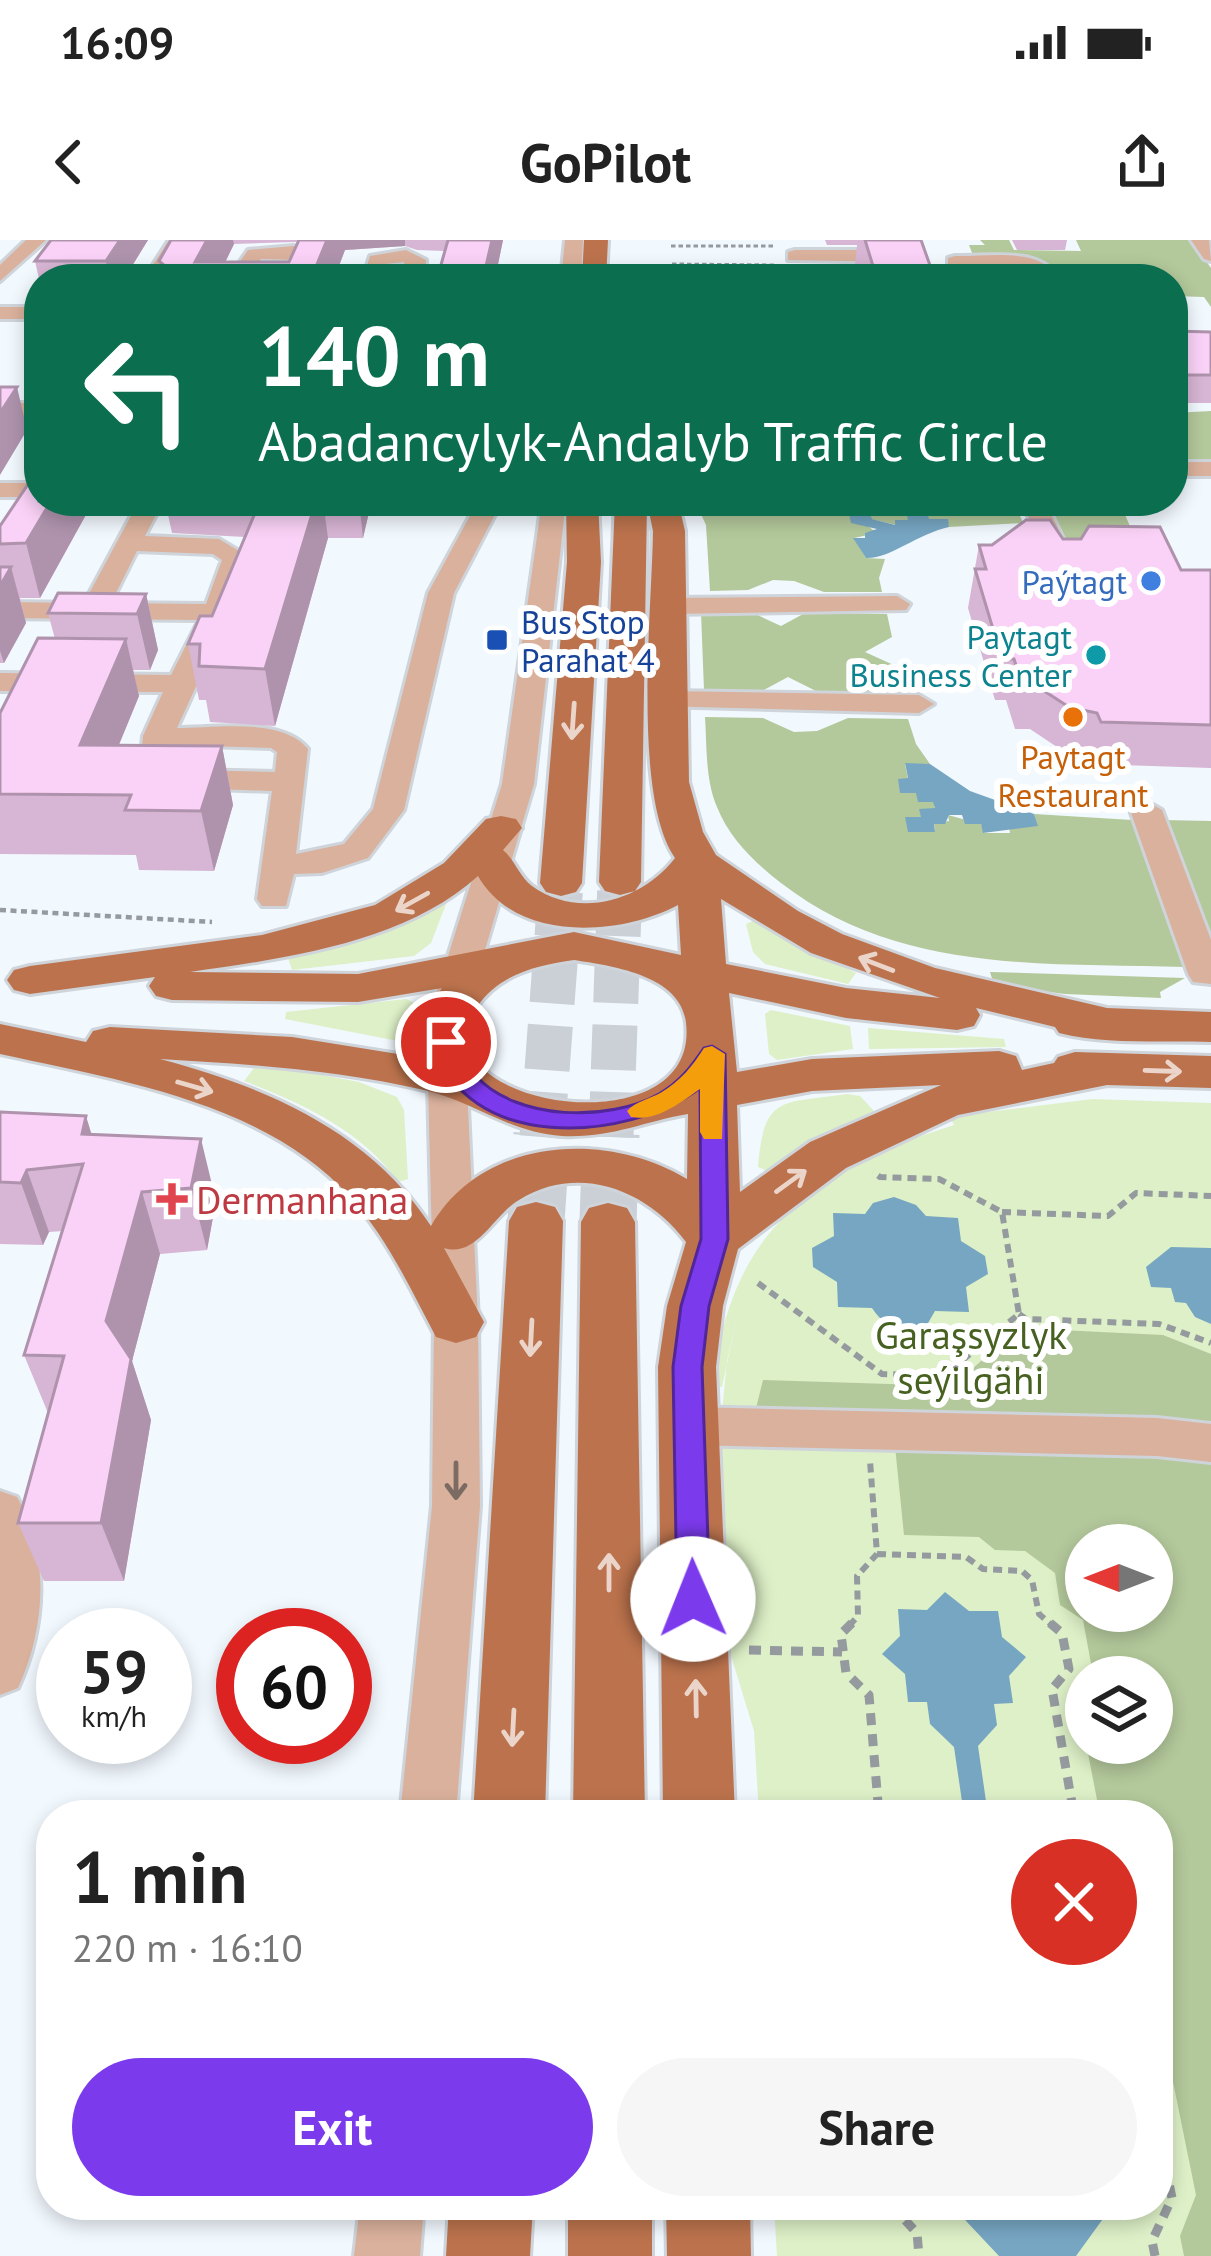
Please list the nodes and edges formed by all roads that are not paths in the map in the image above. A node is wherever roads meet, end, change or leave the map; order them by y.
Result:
1 (37, 240) edge
2 (1200, 240) edge
3 (250, 247) edge
4 (915, 254) edge
5 (1211, 255) edge
6 (791, 257) edge
7 (373, 260) edge
8 (307, 264) edge
9 (414, 264) edge
10 (961, 264) edge
11 (1033, 264) edge
12 (1, 273) edge
13 (143, 516) edge
14 (482, 516) edge
15 (567, 516) edge
16 (571, 516) edge
17 (631, 516) edge
18 (665, 516) edge
19 (1040, 516) edge
20 (129, 543) junction
21 (1064, 568) edge
22 (897, 604) dead end
23 (668, 606) junction
24 (0, 610) edge
25 (93, 611) junction
26 (211, 625) junction
27 (0, 636) edge
28 (0, 682) edge
29 (184, 684) junction
30 (667, 700) junction
31 (919, 704) dead end
32 (1146, 810) dead end
33 (497, 844) junction
34 (697, 859) junction
35 (277, 865) junction
36 (620, 882) tunnel mouth
37 (561, 884) tunnel mouth
38 (274, 899) dead end
39 (1206, 974) dead end
40 (15, 979) edge
41 (693, 980) junction
42 (461, 1024) junction
43 (1211, 1027) edge
44 (0, 1039) edge
45 (1109, 1046) junction
46 (1211, 1072) edge
47 (697, 1082) junction
48 (536, 1221) tunnel mouth
49 (608, 1222) tunnel mouth
50 (454, 1232) junction
51 (714, 1239) junction
52 (456, 1322) junction
53 (689, 1426) junction
54 (1211, 1443) edge
55 (0, 1511) edge
56 (0, 1671) edge
57 (429, 1800) edge
58 (510, 1800) edge
59 (609, 1800) edge
60 (698, 1800) edge
61 (391, 2220) edge
62 (490, 2220) edge
63 (610, 2220) edge
64 (708, 2220) edge
65 (387, 2256) edge
66 (488, 2256) edge
67 (610, 2256) edge
68 (709, 2256) edge

1 - 12 street
2 - 5 street
3 - 8 street
4 - 6 street
4 - 10 street
7 - 9 street
10 - 11 street
13 - 20 street
14 - 35 street
15 - 33 street
16 -> 37 main road
17 - 36 main road
18 - 23 main road
19 - 21 street
20 - 25 street
20 - 26 street
22 - 23 street
23 - 30 main road
24 - 25 street
25 - 26 street
26 - 27 street
26 - 29 street
28 - 29 street
29 - 35 street
30 - 31 street
30 - 34 main road
32 - 39 street
33 - 34 main road
33 -> 40 main road
33 - 42 street
34 - 41 main road
45 -> 34 main road
35 - 38 street
40 - 42 main road
41 - 42 main road
41 - 45 main road
41 - 47 main road
42 - 44 main road
42 - 47 main road
42 - 50 street
43 - 45 main road
44 -> 52 main road
45 -> 46 main road
45 - 47 main road
51 -> 45 main road
47 - 51 main road
48 -> 58 main road
59 -> 49 main road
50 - 51 main road
50 - 52 street
51 - 53 main road
52 -> 57 street
53 - 54 street
60 -> 53 main road
55 - 56 street
61 - 65 street
62 - 66 main road
63 - 67 main road
64 - 68 main road

